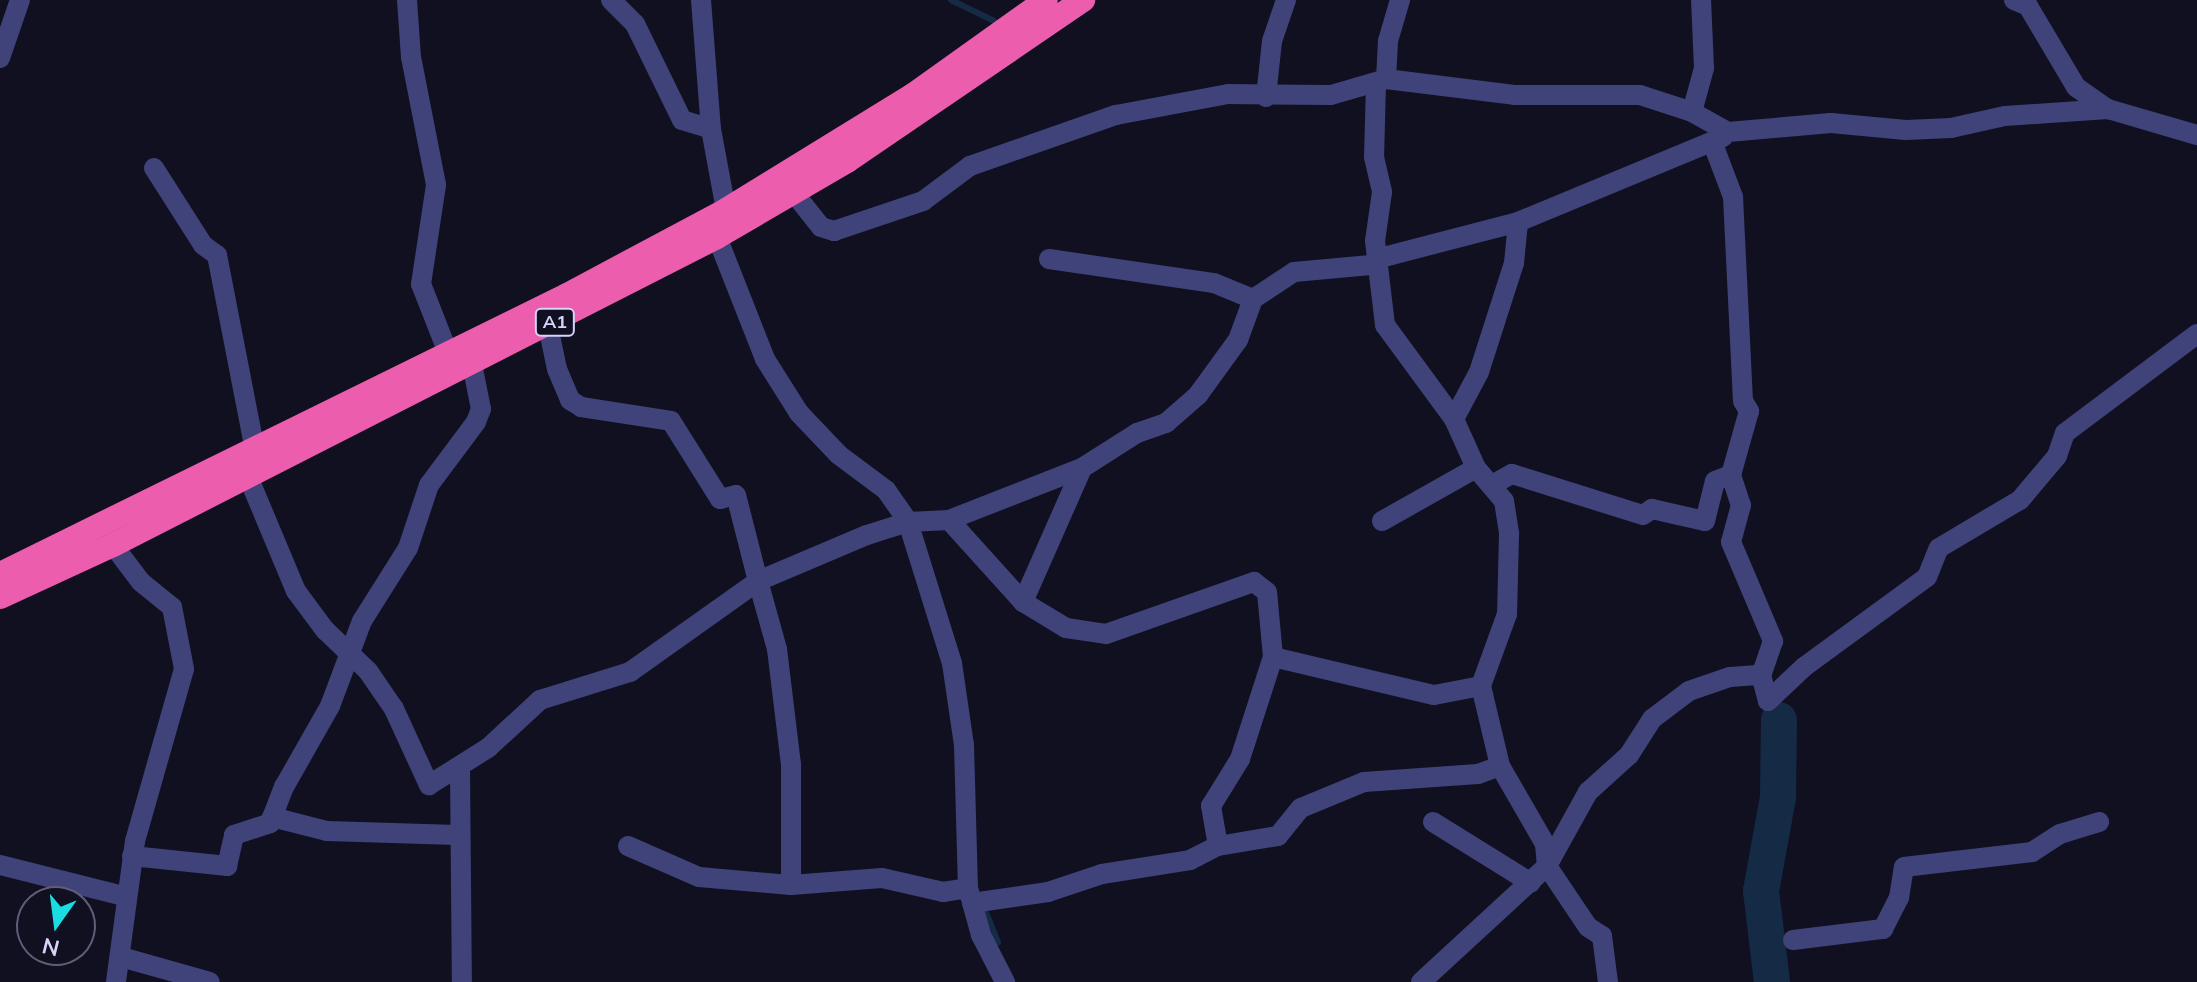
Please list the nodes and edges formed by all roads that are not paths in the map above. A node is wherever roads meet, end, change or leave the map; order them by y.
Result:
1 (407, 0) edge
2 (611, 0) edge
3 (701, 0) edge
4 (1046, 0) edge
5 (1083, 0) edge
6 (1286, 0) edge
7 (1400, 0) edge
8 (1701, 0) edge
9 (13, 2) edge
10 (2023, 2) edge
11 (0, 58) edge
12 (1381, 81) junction
13 (1266, 97) junction
14 (2108, 109) junction
15 (1692, 112) junction
16 (711, 129) junction
17 (2197, 135) edge
18 (1721, 138) junction
19 (154, 168) dead end
20 (794, 193) junction
21 (726, 210) junction
22 (1518, 222) junction
23 (717, 237) junction
24 (1380, 258) junction
25 (1049, 259) dead end
26 (1253, 299) junction
27 (548, 326) junction
28 (2197, 334) edge
29 (448, 353) junction
30 (472, 364) junction
31 (1454, 419) junction
32 (255, 450) junction
33 (1082, 468) junction
34 (1476, 468) junction
35 (247, 474) junction
36 (1731, 475) junction
37 (1492, 485) junction
38 (949, 520) junction
39 (1382, 521) dead end
40 (908, 522) junction
41 (113, 545) junction
42 (0, 574) edge
43 (758, 581) junction
44 (0, 597) edge
45 (1023, 602) junction
46 (347, 652) junction
47 (1273, 657) junction
48 (1761, 675) junction
49 (1481, 686) junction
50 (1500, 766) junction
51 (460, 769) junction
52 (272, 817) junction
53 (1433, 822) dead end
54 (2099, 822) dead end
55 (457, 835) junction
56 (628, 846) dead end
57 (1218, 846) junction
58 (132, 856) junction
59 (0, 865) edge
60 (1547, 866) junction
61 (1531, 883) junction
62 (791, 885) junction
63 (970, 896) junction
64 (127, 897) junction
65 (1793, 940) dead end
66 (121, 957) junction
67 (116, 982) edge
68 (210, 982) edge
69 (462, 982) edge
70 (1005, 982) edge
71 (1421, 982) edge
72 (1608, 982) edge

1 - 29 street
2 - 16 street
3 - 16 street
4 - 21 highway, A1
5 - 20 highway, A1
6 - 13 street
7 - 12 street
8 - 15 street
9 - 11 street
10 - 14 street
12 - 13 street
12 - 15 street
12 - 24 street
13 - 20 street
14 - 17 street
14 - 18 street
15 - 18 street
16 - 21 street
18 - 22 street
18 - 36 street
19 - 32 street
20 - 23 highway, A1
21 - 29 highway, A1
22 - 24 street
22 - 31 street
23 - 27 highway, A1
23 - 40 street
24 - 26 street
24 - 31 street
25 - 26 street
26 - 33 street
27 - 30 highway, A1
27 - 43 street
28 - 48 street
29 - 32 highway, A1
30 - 35 highway, A1
30 - 46 street
31 - 34 street
32 - 42 highway, A1
33 - 38 street
33 - 45 street
34 - 37 street
34 - 39 street
35 - 41 highway, A1
35 - 46 street
36 - 37 street
36 - 48 street
37 - 49 street
38 - 40 street
38 - 45 street
40 - 43 street
40 - 63 street
41 - 44 highway, A1
41 - 58 street
43 - 51 street
43 - 62 street
45 - 47 street
46 - 51 street
46 - 52 street
47 - 49 street
47 - 57 street
48 - 60 street
49 - 50 street
50 - 57 street
50 - 60 street
51 - 55 street
52 - 55 street
52 - 58 street
53 - 61 street
54 - 65 street
55 - 69 street
56 - 62 street
57 - 63 street
58 - 64 street
59 - 64 street
60 - 61 street
60 - 72 street
61 - 71 street
62 - 63 street
63 - 70 street
64 - 66 street
66 - 67 street
66 - 68 street

